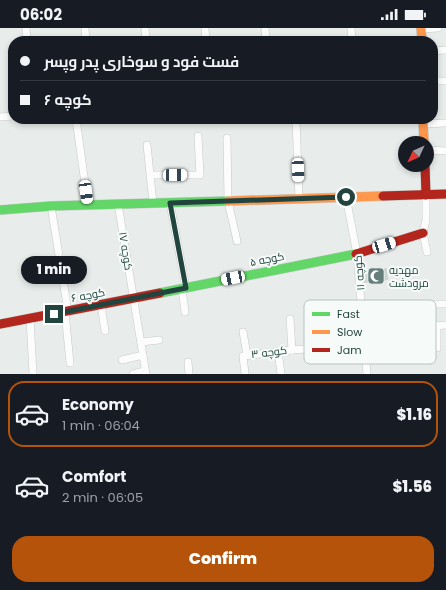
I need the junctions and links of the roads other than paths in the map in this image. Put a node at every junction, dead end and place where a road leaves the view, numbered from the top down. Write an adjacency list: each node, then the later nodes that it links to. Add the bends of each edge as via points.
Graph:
1 (421, 28): 2 (street)
2 (438, 28)
3 (438, 122): 4 (street)
4 (445, 123)
5 (77, 124): 24 (street)
6 (296, 124): 19 (street)
7 (423, 124): 9 (street)
8 (198, 136): 15 (street, via 200,175)
9 (424, 136)
10 (227, 138): 20 (street)
11 (147, 145): 15 (street)
12 (434, 150): 13 (street)
13 (446, 151)
14 (425, 172): 17 (street)
15 (151, 175): 21 (street)
16 (446, 194): 17 (street)
17 (426, 195): 18 (street); 27 (street)
18 (346, 197): 19 (street); 30 (street, کوچه ۱۱)
19 (299, 199): 20 (street)
20 (228, 201): 22 (street); 28 (street)
21 (154, 203): 22 (street); 23 (street)
22 (170, 203): 31 (street)
23 (118, 204): 24 (street); 32 (street, کوچه ۱۷)
24 (88, 205): 25 (street)
25 (51, 206): 26 (street); 35 (street)
26 (0, 210)
27 (423, 233): 29 (street); 30 (street, کوچه ۵)
28 (237, 241)
29 (427, 252)
30 (357, 254): 31 (street, کوچه ۵); 33 (street, کوچه ۱۱)
31 (184, 288): 32 (street, کوچه ۵); 36 (street)
32 (134, 298): 34 (street, کوچه ۶); 45 (street, کوچه ۱۷)
33 (361, 300)
34 (101, 305): 35 (street, کوچه ۶); 42 (street)
35 (66, 312): 37 (street, کوچه ۶); 54 (street)
36 (185, 312)
37 (30, 318): 39 (street, کوچه ۶); 57 (street)
38 (290, 320): 48 (street)
39 (0, 324)
40 (446, 325): 41 (street)
41 (437, 326): 46 (street)
42 (105, 331)
43 (243, 332): 51 (street)
44 (159, 340): 45 (street)
45 (140, 342): 50 (street, کوچه ۱۷)
46 (437, 348)
47 (304, 349): 48 (street, کوچه ۳)
48 (292, 350): 49 (street, کوچه ۳)
49 (278, 351): 51 (street, کوچه ۳); 61 (street)
50 (143, 355): 52 (street); 56 (street, کوچه ۱۷)
51 (245, 356): 60 (street)
52 (122, 360)
53 (188, 362): 59 (street)
54 (70, 363)
55 (367, 364): 62 (street, کوچه ۱۱)
56 (145, 372): 58 (street)
57 (34, 374)
58 (133, 374)
59 (189, 374)
60 (244, 374)
61 (280, 374)
62 (368, 374)

